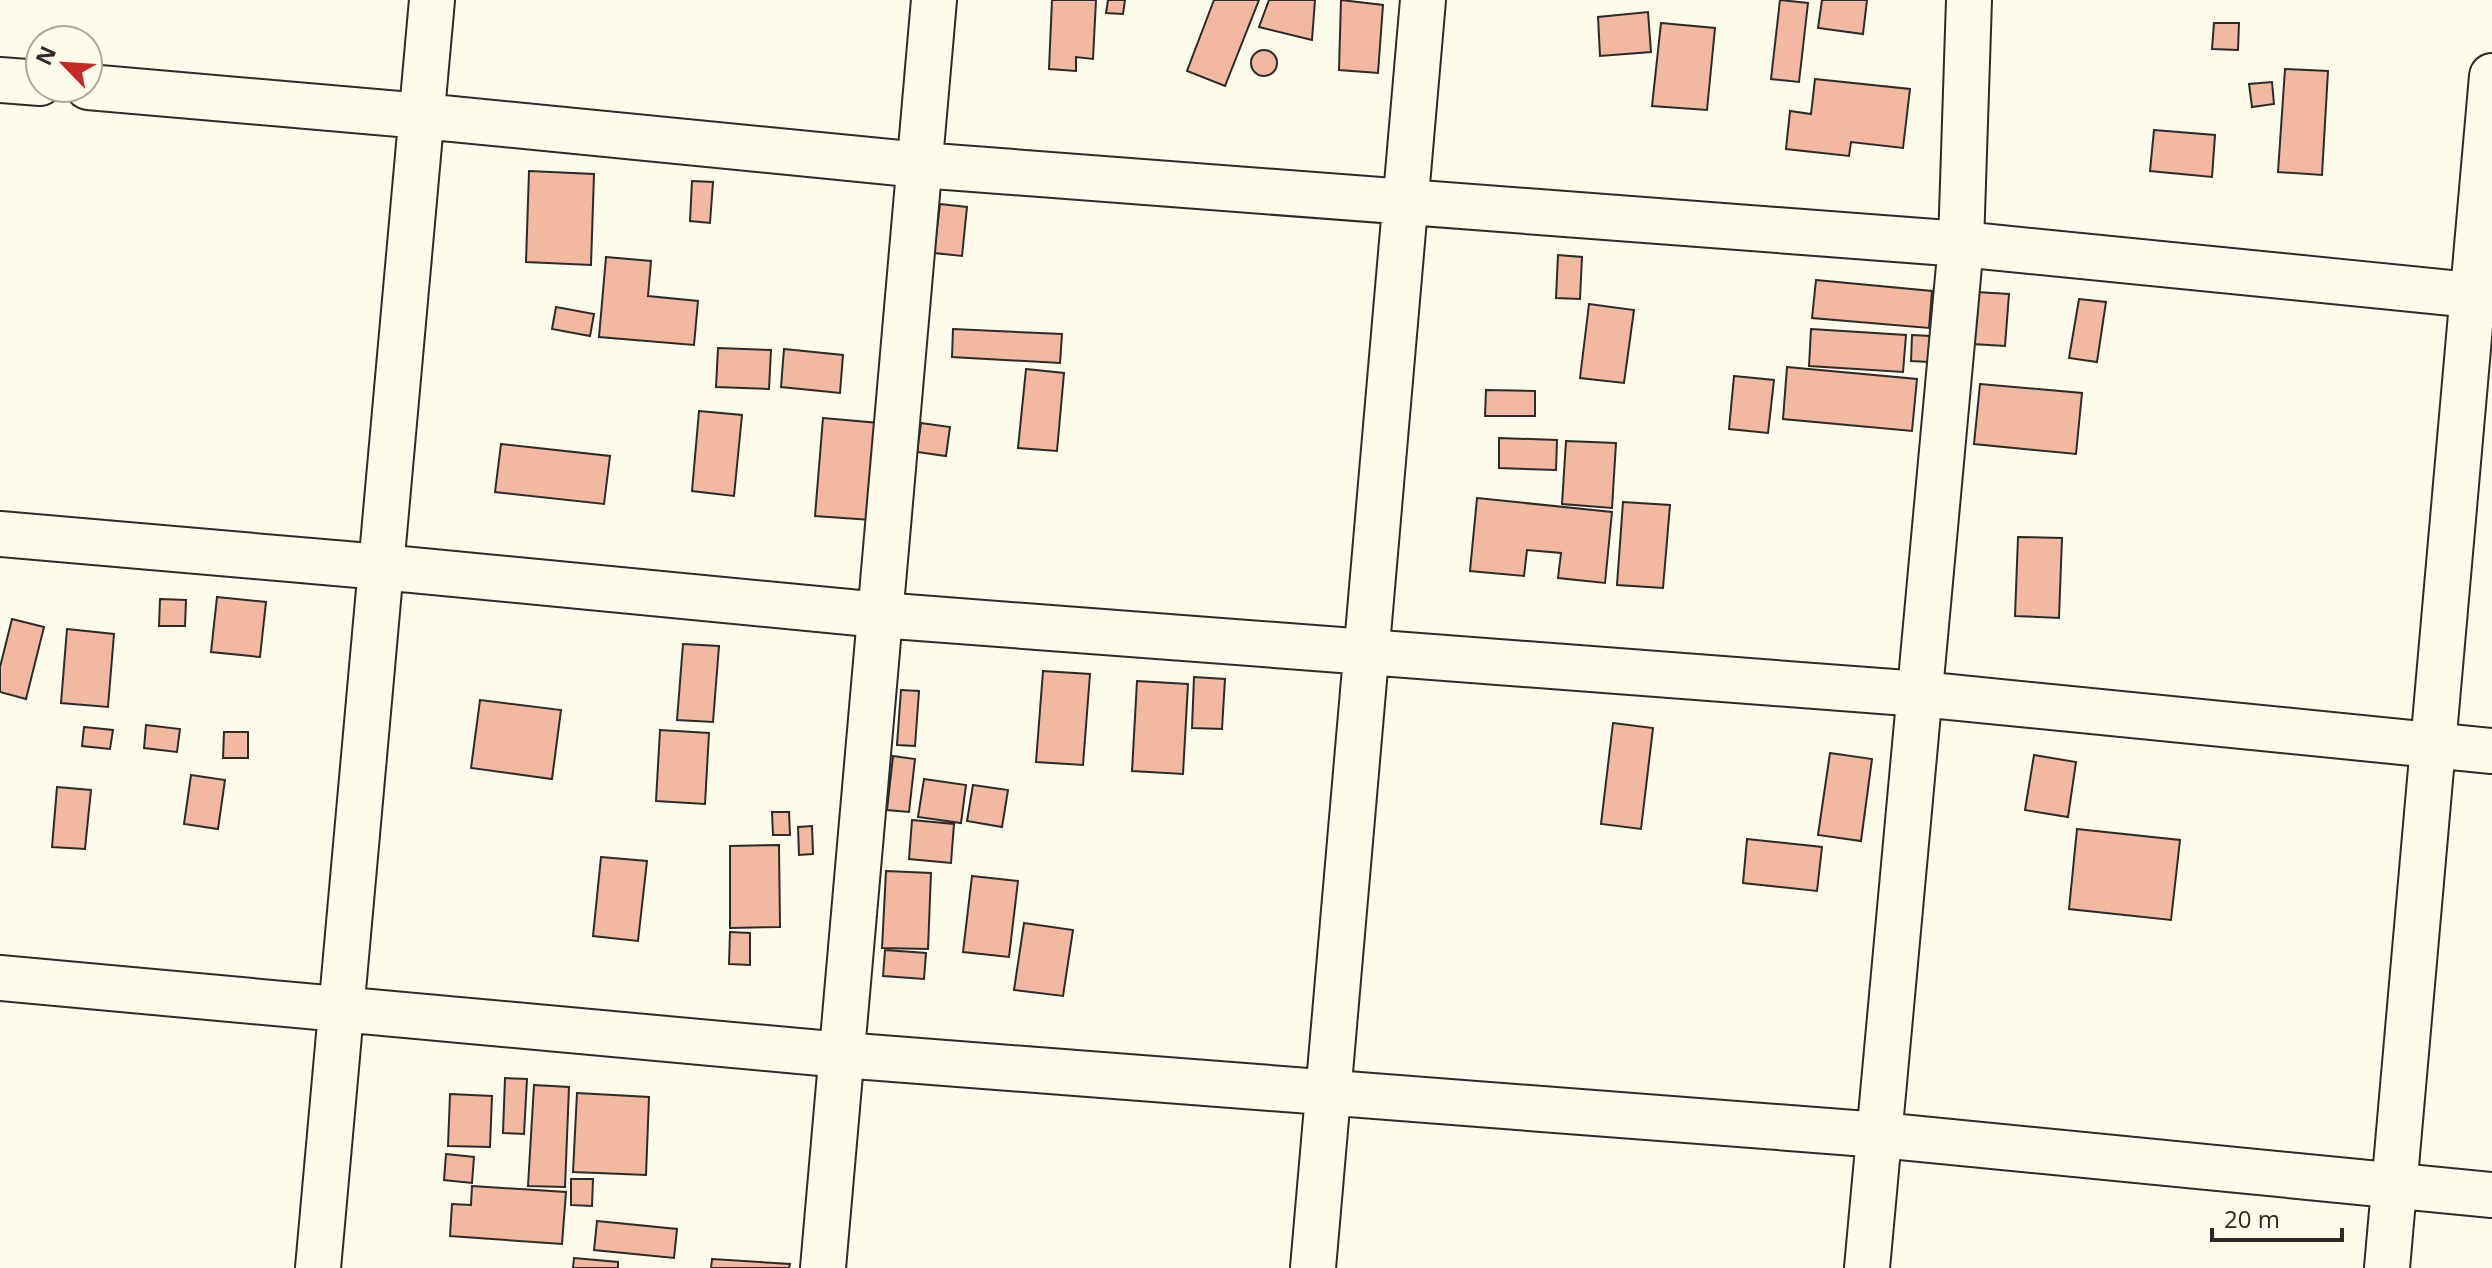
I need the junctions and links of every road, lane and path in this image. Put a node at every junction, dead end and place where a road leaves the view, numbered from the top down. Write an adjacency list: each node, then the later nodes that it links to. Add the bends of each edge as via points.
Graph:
1 (432, 0): 9 (street)
2 (934, 0): 10 (street)
3 (1423, 0): 11 (street)
4 (1969, 0): 12 (street)
5 (2492, 76): 13 (street)
6 (0, 80): 7 (street)
7 (24, 82)
8 (104, 88): 9 (street)
9 (422, 116): 10 (street); 15 (street)
10 (920, 165): 11 (street); 16 (street)
11 (1406, 202): 12 (street); 17 (street)
12 (1961, 244): 13 (street); 18 (street)
13 (2482, 296): 19 (street)
14 (0, 534): 15 (street)
15 (381, 567): 16 (street); 22 (street)
16 (880, 615): 17 (street); 23 (street)
17 (1366, 653): 18 (street); 24 (street)
18 (1920, 694): 19 (street); 25 (street)
19 (2433, 746): 20 (street); 26 (street)
20 (2492, 751)
21 (0, 978): 22 (street)
22 (341, 1007): 23 (street); 28 (street)
23 (842, 1055): 24 (street); 29 (street)
24 (1329, 1093): 25 (street); 30 (street)
25 (1880, 1135): 26 (street); 31 (street)
26 (2394, 1186): 27 (street); 32 (street)
27 (2492, 1195)
28 (318, 1268)
29 (823, 1268)
30 (1313, 1268)
31 (1867, 1268)
32 (2387, 1268)

